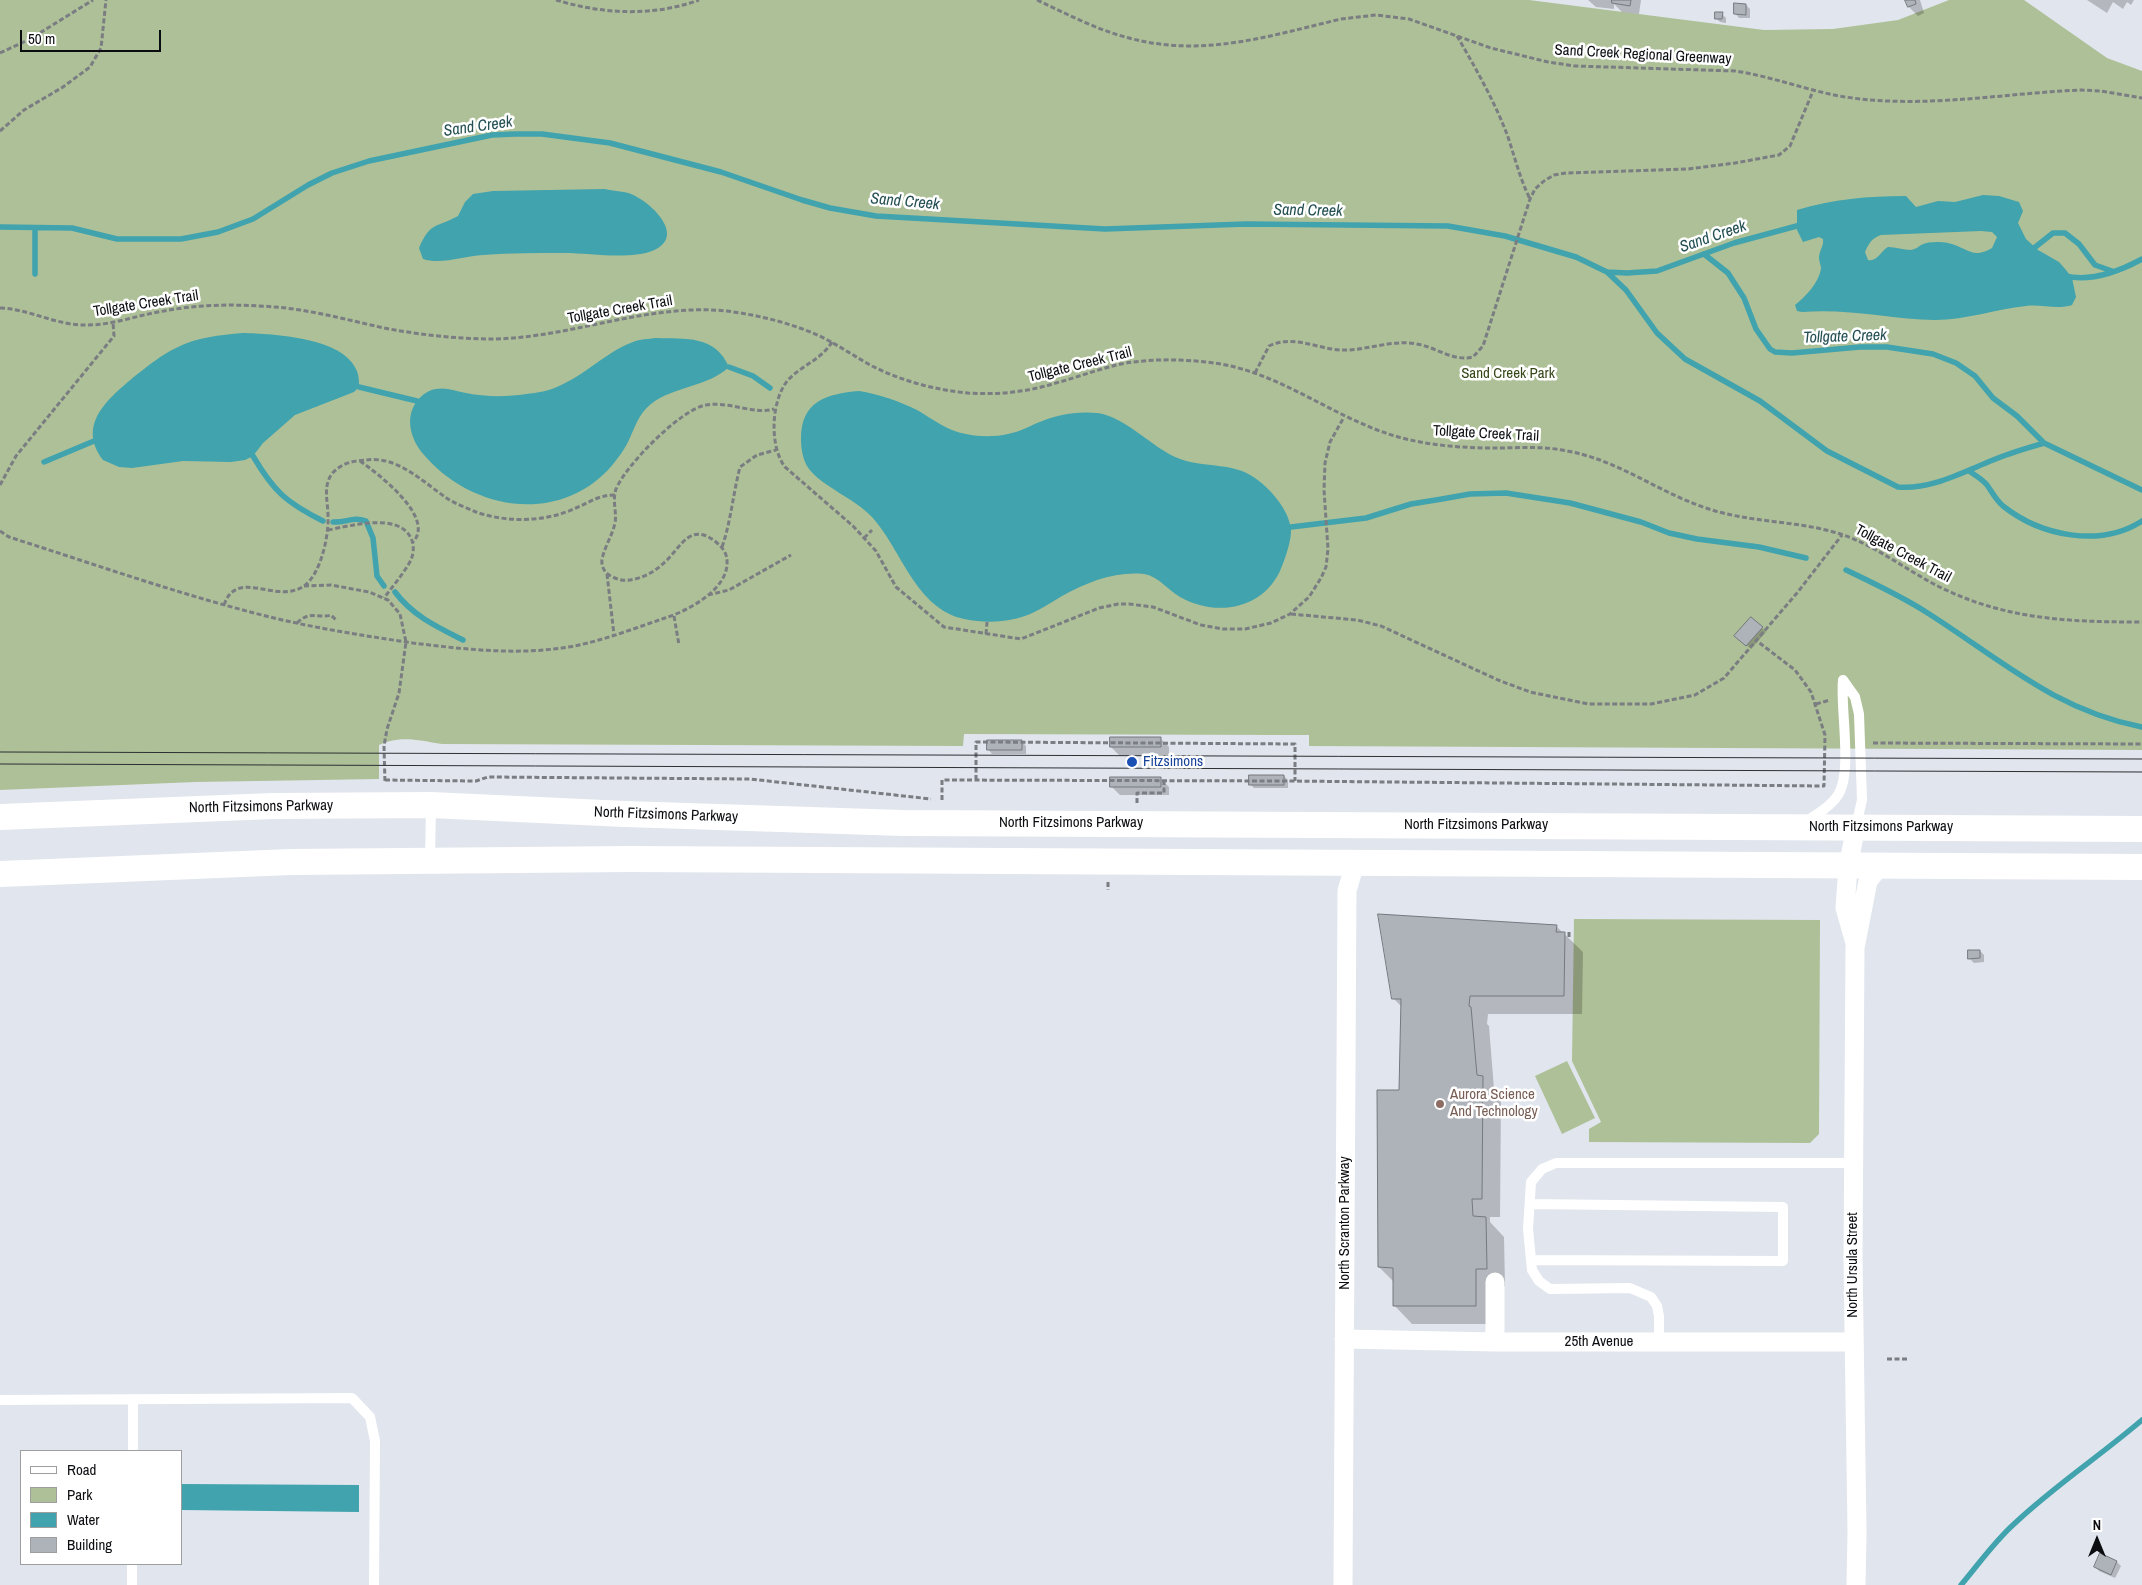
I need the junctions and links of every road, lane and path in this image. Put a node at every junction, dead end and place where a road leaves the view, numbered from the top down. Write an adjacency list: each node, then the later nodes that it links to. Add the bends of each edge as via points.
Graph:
1 (93, 0): 7 (path, via 30,39)
2 (106, 0): 10 (path, via 101,48 90,67 24,110)
3 (556, 0): 4 (path, via 586,8 634,13 658,11)
4 (698, 0)
5 (1037, 0): 6 (path, Sand Creek Regional Greenway, via 1109,32 1174,46 1233,44 1340,19 1376,16 1408,19)
6 (1456, 35): 8 (path, Sand Creek Regional Greenway, via 1491,48 1548,62 1604,68 1735,71); 11 (path, via 1500,117)
7 (0, 53)
8 (1813, 91): 9 (path, Sand Creek Regional Greenway, via 1883,101 1952,100 2081,90); 11 (path, via 1796,134 1785,152 1779,155 1688,169 1554,175 1535,189)
9 (2142, 98)
10 (0, 131)
11 (1530, 199): 15 (path, via 1483,346 1473,357 1460,358 1429,346 1410,343 1341,350 1283,341 1269,346)
12 (0, 308): 13 (path, Tollgate Creek Trail, via 69,324)
13 (112, 322): 14 (path, Tollgate Creek Trail, via 187,307 236,304 304,311 420,334 500,339 556,333 660,312 705,310 750,314); 20 (path, via 114,336 16,456)
14 (832, 342): 15 (path, Tollgate Creek Trail, via 870,365 904,379 939,390 960,392 1029,390 1100,369 1137,362 1196,362); 16 (path, via 822,355 787,380)
15 (1255, 373): 17 (path, Tollgate Creek Trail, via 1283,384)
16 (774, 409): 18 (path); 21 (path, via 752,410 717,404 694,410 674,423 632,464)
17 (1344, 417): 25 (path, Tollgate Creek Trail, via 1381,432 1422,442 1465,447 1541,448 1582,454 1627,470 1709,510); 35 (path, via 1330,442 1326,458 1326,567 1309,597)
18 (776, 450): 26 (path, via 786,467); 28 (path, via 757,455 740,467 729,528)
19 (359, 461): 21 (path, via 381,460 394,464 450,500 492,516 521,519 553,516 598,496); 22 (path, via 340,466 327,482); 27 (path, via 386,480 405,501 418,529 417,538)
20 (0, 485)
21 (615, 495): 30 (path, via 615,522 602,559)
22 (328, 530): 27 (path, via 380,522 401,527); 31 (path, via 320,561)
23 (872, 530): 26 (path)
24 (0, 531): 34 (path, via 9,538)
25 (1842, 535): 39 (path, Tollgate Creek Trail, via 1867,545 1942,588 1989,607 2041,619); 43 (path)
26 (864, 538): 41 (path, via 876,551 896,587 944,627)
27 (412, 542): 33 (path, via 411,560)
28 (722, 547): 30 (path, via 708,537 694,535 682,541 657,569 640,578 621,580); 32 (path, via 727,568)
29 (791, 555): 32 (path, via 729,590)
30 (607, 574): 42 (path)
31 (304, 586): 33 (path, via 345,586); 34 (path, via 283,592 236,588)
32 (708, 595): 36 (path)
33 (384, 598): 44 (path, via 400,614)
34 (224, 604): 40 (path)
35 (1290, 614): 41 (path, via 1256,627 1228,630 1201,625 1141,605 1118,604 1099,608 1021,639); 43 (path, via 1356,620 1382,626 1498,680 1530,692 1588,704 1651,704 1695,695 1724,678)
36 (674, 616): 42 (path); 45 (path)
37 (337, 620): 40 (path, via 331,615 321,614 304,616)
38 (987, 622): 41 (path)
39 (2142, 622)
40 (297, 623): 44 (path)
41 (986, 634)
42 (614, 635): 44 (path, via 587,644 527,651)
43 (1757, 641): 50 (path, via 1795,670 1811,692 1825,735 1824,786)
44 (406, 642): 51 (path, via 399,693 384,746 385,782 476,781 488,777 750,779)
45 (680, 645)
46 (1867, 742): 47 (path)
47 (2142, 744)
48 (976, 780): 49 (path); 50 (path, via 976,742 1009,742 1295,744); 51 (path, via 942,780)
49 (1164, 781): 50 (path); 54 (path, via 1164,793 1137,793)
50 (1295, 781)
51 (942, 800): 52 (path)
52 (950, 801)
53 (431, 804): 55 (main road, North Fitzsimons Parkway, via 273,806); 56 (main road, North Fitzsimons Parkway, via 903,823); 59 (lane)
54 (1137, 807)
55 (0, 817)
56 (1800, 826): 57 (main road, North Fitzsimons Parkway); 57 (lane, via 1832,802 1841,788 1845,742 1843,680 1853,693 1859,714 1862,800)
57 (1856, 826): 58 (main road, North Fitzsimons Parkway); 62 (street, North Ursula Street)
58 (2142, 829)
59 (430, 861): 60 (main road); 64 (main road, via 291,862)
60 (1355, 863): 62 (main road); 72 (street, North Scranton Parkway, via 1347,891)
61 (1880, 866): 62 (main road); 63 (main road); 67 (street, North Ursula Street, via 1868,881)
62 (1848, 867): 67 (street, North Ursula Street, via 1845,908)
63 (2142, 867)
64 (0, 874)
65 (1570, 932): 66 (path)
66 (1570, 939)
67 (1855, 945): 68 (street, North Ursula Street)
68 (1853, 1163): 69 (lane, via 1556,1163 1542,1168 1531,1182); 75 (street, North Ursula Street)
69 (1530, 1204): 70 (lane); 70 (lane, via 1783,1207 1783,1261)
70 (1531, 1260): 74 (lane, via 1532,1270 1539,1281 1550,1289 1630,1288 1651,1297 1657,1306)
71 (1495, 1282): 73 (street)
72 (1344, 1339): 73 (street, 25th Avenue); 84 (street, North Scranton Parkway)
73 (1495, 1342): 74 (street, 25th Avenue)
74 (1660, 1342): 75 (street, 25th Avenue)
75 (1854, 1342): 85 (street, North Ursula Street)
76 (1887, 1359): 77 (path)
77 (1908, 1359)
78 (0, 1400): 79 (lane)
79 (133, 1400): 80 (lane); 83 (lane, via 352,1398 370,1417 375,1441)
80 (133, 1450)
81 (132, 1565): 82 (lane)
82 (132, 1585)
83 (374, 1585)
84 (1343, 1585)
85 (1856, 1585)

